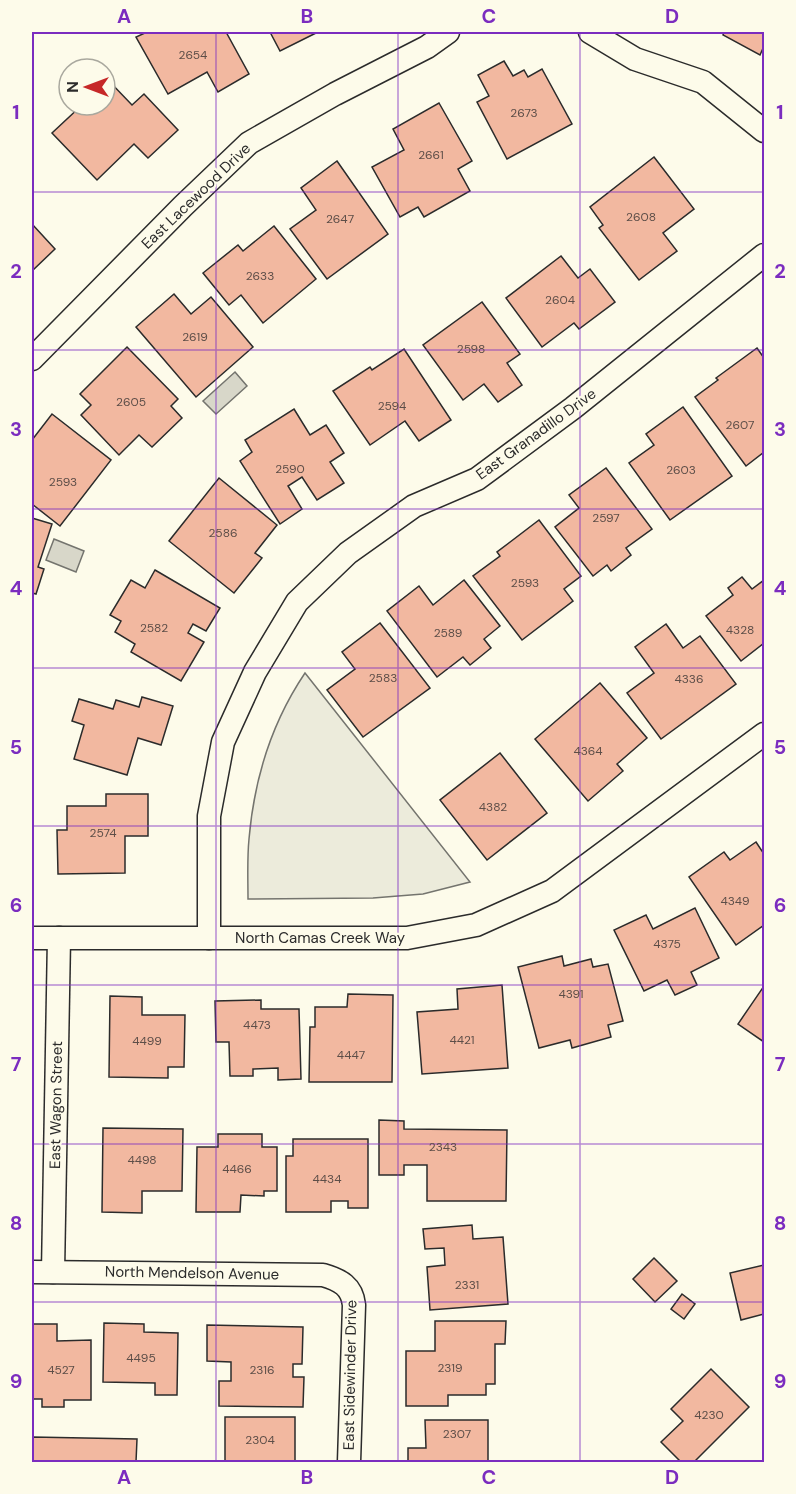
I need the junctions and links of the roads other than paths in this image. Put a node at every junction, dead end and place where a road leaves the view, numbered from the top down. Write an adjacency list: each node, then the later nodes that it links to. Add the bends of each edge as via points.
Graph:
1 (448, 32): 5 (street, East Lacewood Drive, via 249,143)
2 (590, 32): 3 (street, via 635,60 703,82)
3 (765, 131)
4 (765, 255): 9 (street, East Granadillo Drive, via 477,479 414,506 348,553 297,602 255,672 223,742 209,816)
5 (32, 359)
6 (762, 742): 9 (street, North Camas Creek Way, via 552,891 476,925 407,938)
7 (32, 938): 8 (street, North Camas Creek Way)
8 (59, 938): 9 (street, North Camas Creek Way); 10 (street, East Wagon Street)
9 (208, 938)
10 (42, 1272): 11 (street, North Mendelson Avenue, via 323,1275)
11 (349, 1288): 12 (street, East Sidewinder Drive, via 354,1305)
12 (349, 1462)

